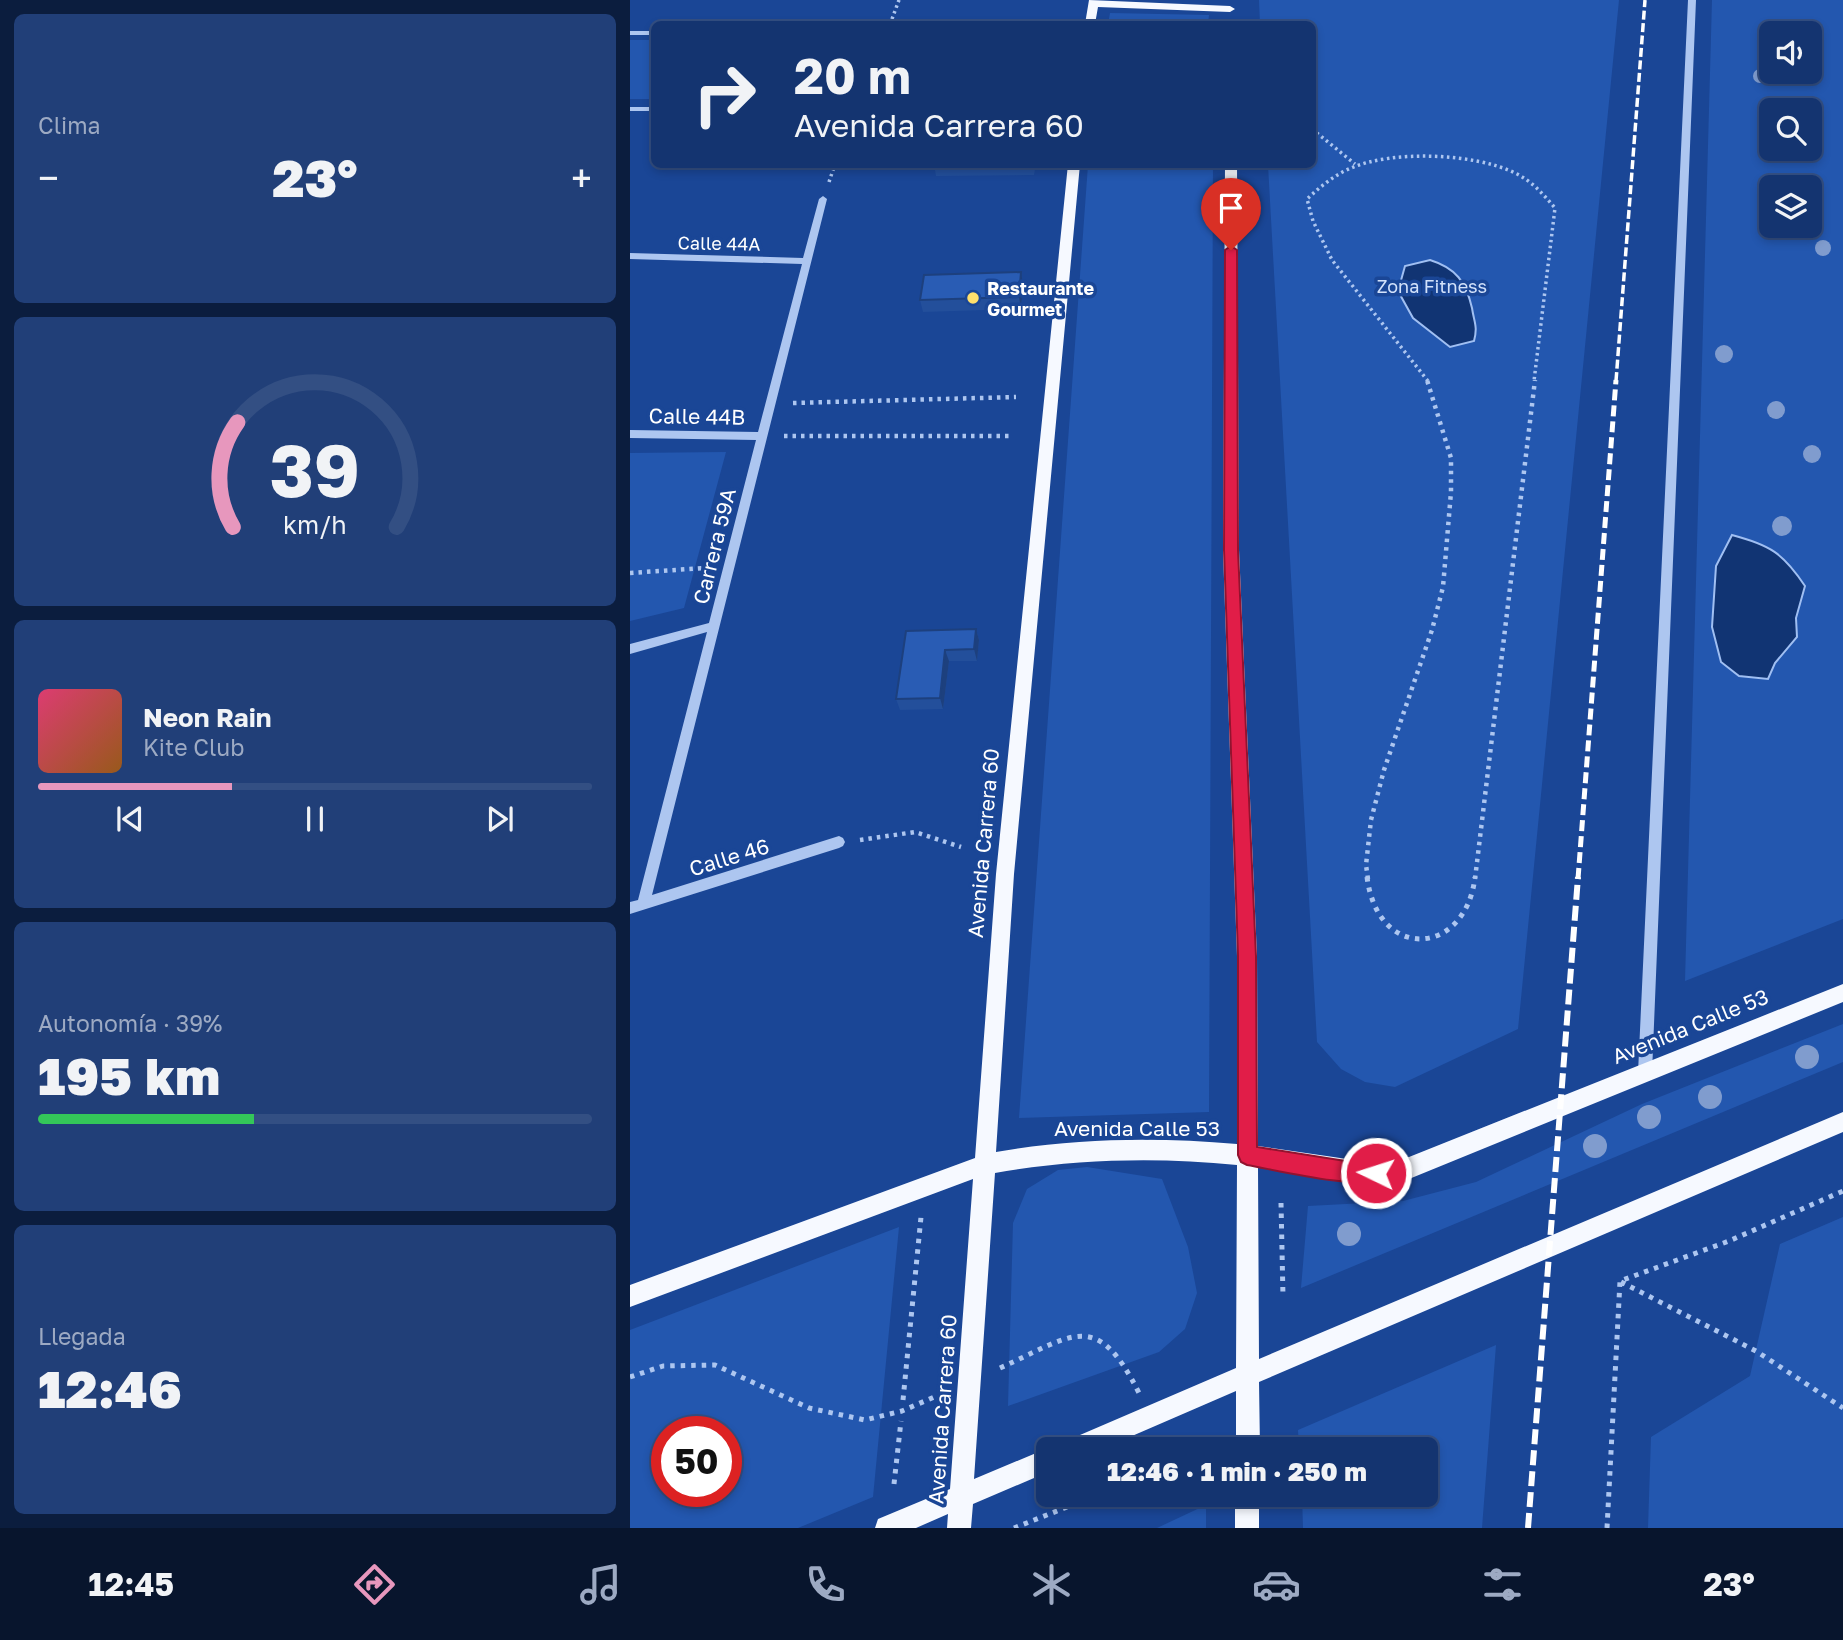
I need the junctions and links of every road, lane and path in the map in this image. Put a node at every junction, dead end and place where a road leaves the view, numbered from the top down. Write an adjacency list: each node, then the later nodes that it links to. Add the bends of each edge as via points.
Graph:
1 (899, 0): 5 (path)
2 (1692, 0): 31 (street)
3 (1093, 2): 4 (main road); 6 (main road)
4 (1229, 4)
5 (892, 19)
6 (1090, 21)
7 (630, 33): 8 (street)
8 (651, 33)
9 (630, 109): 10 (street)
10 (651, 109)
11 (1316, 132): 12 (path)
12 (1356, 164): 12 (path, via 1395,158 1476,160 1511,169 1539,186 1555,208 1474,887 1458,921 1442,934 1418,940 1398,935 1383,924 1373,906 1367,888 1370,820 1441,598 1452,501 1451,456 1428,382 1351,288 1312,228 1307,199 1326,179)
13 (1074, 168): 34 (main road, Avenida Carrera 60, via 1005,874)
14 (1231, 168): 33 (main road, via 1231,550 1247,956)
15 (823, 199): 17 (street, Carrera 59A)
16 (630, 256): 17 (street, Calle 44A)
17 (807, 261): 19 (street, Carrera 59A)
18 (1016, 397): 19 (path)
19 (771, 403): 21 (street, Carrera 59A)
20 (630, 434): 21 (street, Calle 44B)
21 (762, 436): 22 (path); 23 (street, Carrera 59A)
22 (1011, 436)
23 (729, 566): 24 (path); 25 (street, Carrera 59A)
24 (630, 573)
25 (714, 626): 26 (street); 29 (street, Carrera 59A)
26 (630, 649)
27 (839, 842): 28 (path, via 915,832); 29 (street, Calle 46)
28 (961, 847)
29 (637, 906)
30 (1843, 993): 31 (main road, Avenida Calle 53)
31 (1644, 1073): 33 (main road, Avenida Calle 53, via 1409,1168 1376,1173 1337,1171)
32 (1843, 1122): 41 (main road)
33 (1247, 1155): 34 (main road, Avenida Calle 53, via 1091,1150); 41 (main road)
34 (986, 1164): 39 (main road, Avenida Calle 53); 43 (main road, Avenida Carrera 60)
35 (1843, 1191): 38 (path, via 1729,1241)
36 (1281, 1203): 40 (path)
37 (922, 1205): 44 (path)
38 (1620, 1281): 45 (path, via 1756,1351); 59 (path)
39 (630, 1296)
40 (1283, 1297)
41 (1249, 1375): 46 (main road); 49 (main road)
42 (630, 1377): 43 (path, via 663,1366 715,1365 809,1408 865,1420 902,1411)
43 (970, 1381): 46 (path, via 1081,1334 1104,1339 1119,1352); 52 (main road, Avenida Carrera 60)
44 (903, 1400)
45 (1843, 1408)
46 (1149, 1417): 48 (main road)
47 (901, 1421): 51 (path)
48 (1102, 1437)
49 (1248, 1437)
50 (1036, 1465): 52 (main road)
51 (894, 1484)
52 (961, 1496): 55 (main road); 56 (main road, Avenida Carrera 60)
53 (1067, 1507): 57 (path)
54 (1247, 1507): 58 (main road)
55 (887, 1528)
56 (959, 1528)
57 (1013, 1528)
58 (1247, 1528)
59 (1607, 1528)

